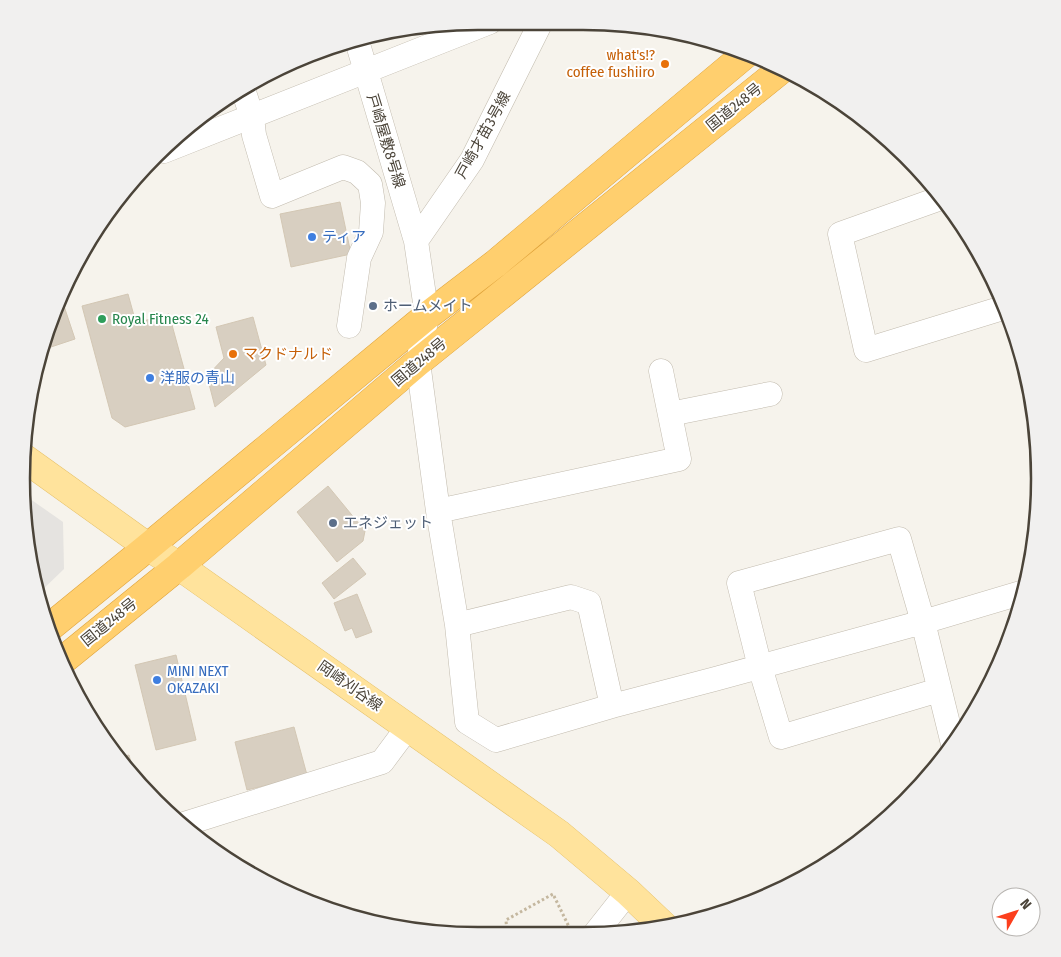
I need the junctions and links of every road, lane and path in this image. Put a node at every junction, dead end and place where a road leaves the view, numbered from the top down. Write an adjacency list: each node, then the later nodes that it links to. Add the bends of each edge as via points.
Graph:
1 (469, 30): 5 (street)
2 (537, 30): 11 (street, 戸崎才苗3号線, via 472,160)
3 (358, 46): 5 (street, 戸崎屋敷8号線)
4 (740, 59): 13 (highway, 国道248号, via 494,264)
5 (365, 71): 8 (street); 11 (street, 戸崎屋敷8号線)
6 (776, 74): 15 (highway, 国道248号)
7 (245, 96): 8 (street)
8 (252, 116): 9 (street); 14 (street, via 254,135 272,196 343,167 358,172 370,184 373,203 371,232 359,258)
9 (177, 147)
10 (934, 200): 12 (street, via 840,234 866,350)
11 (416, 241): 13 (street, 戸崎屋敷8号線)
12 (998, 309)
13 (426, 316): 15 (street, 戸崎屋敷8号線); 21 (highway, 国道248号)
14 (349, 326)
15 (418, 362): 20 (street, 戸崎屋敷8号線); 22 (highway, 国道248号)
16 (661, 371): 18 (street)
17 (770, 394): 18 (street)
18 (670, 414): 20 (street, via 679,459)
19 (31, 463): 21 (main road, 岡崎刈谷線)
20 (438, 511): 26 (street, 戸崎屋敷8号線)
21 (148, 548): 22 (main road, 岡崎刈谷線); 25 (highway, 国道248号)
22 (179, 566): 27 (highway, 国道248号); 31 (main road, 岡崎刈谷線)
23 (1016, 594): 24 (street)
24 (923, 622): 28 (street); 28 (street, via 899,539 739,583); 29 (street)
25 (54, 624)
26 (457, 625): 30 (street, via 571,597 589,603); 30 (street, 戸崎屋敷8号線, via 467,722 496,740)
27 (67, 657)
28 (760, 667): 29 (street, via 781,737); 30 (street)
29 (939, 690): 32 (street)
30 (612, 706)
31 (408, 727): 33 (street, via 382,762); 34 (main road, 岡崎刈谷線, via 559,834)
32 (950, 734)
33 (190, 822)
34 (628, 892): 35 (main road, 岡崎刈谷線); 36 (street)
35 (658, 920)
36 (601, 926)
37 (506, 927): 38 (path, via 506,920 553,894)
38 (569, 927)

